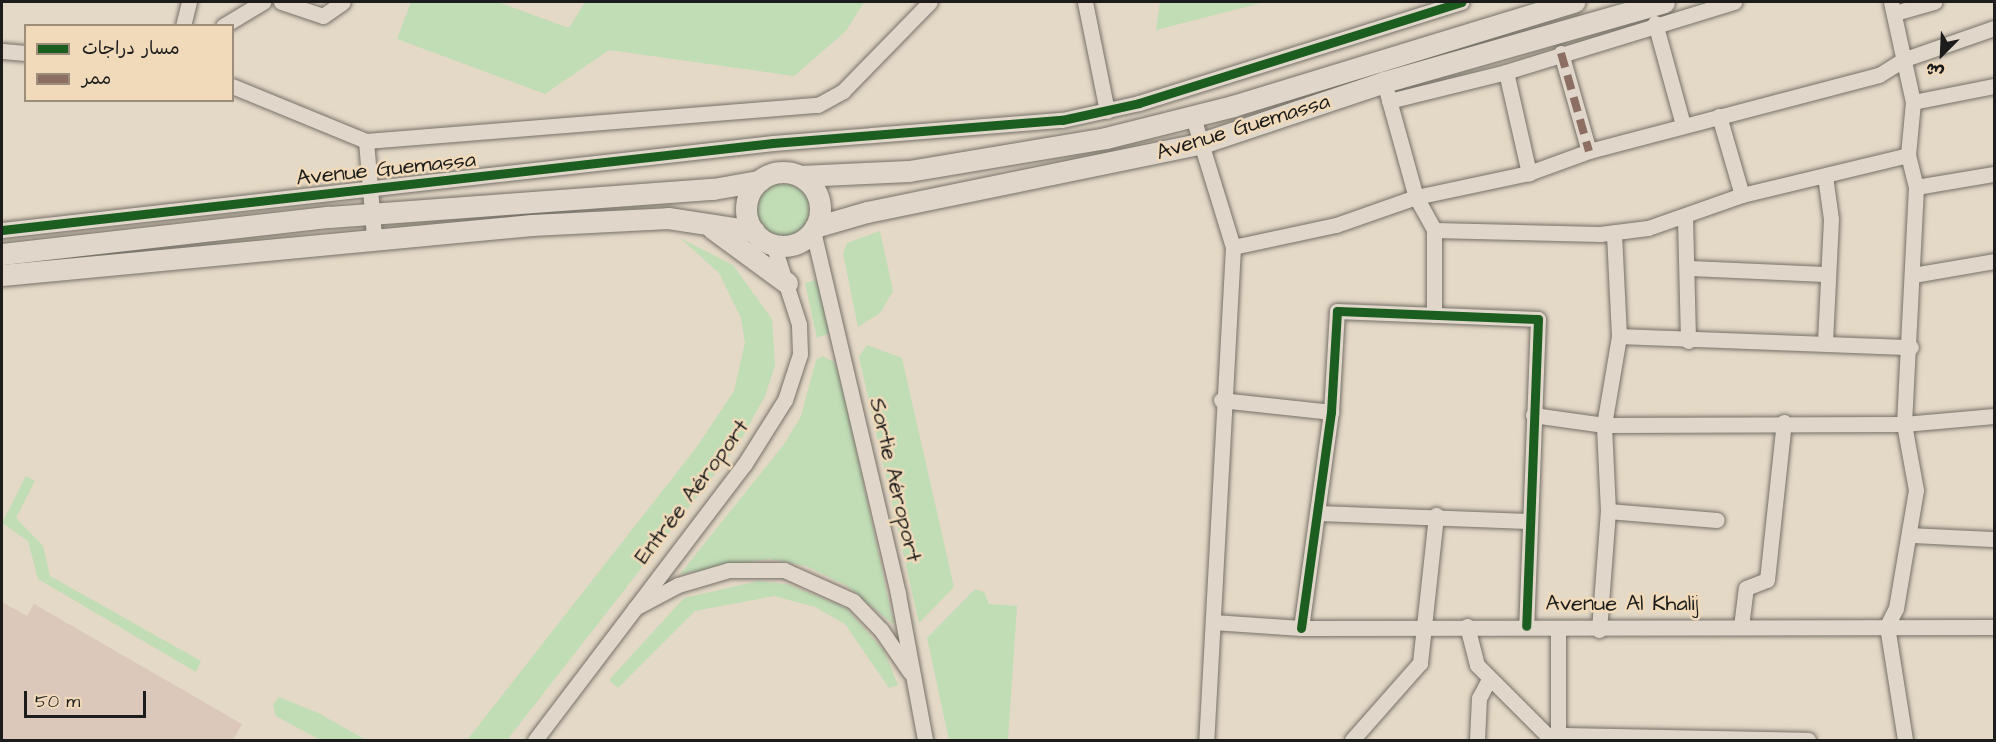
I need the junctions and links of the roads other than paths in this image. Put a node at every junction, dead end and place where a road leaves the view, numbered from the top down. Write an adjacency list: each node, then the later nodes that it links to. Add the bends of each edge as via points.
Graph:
1 (189, 2): 14 (street)
2 (263, 2): 15 (street)
3 (281, 2): 4 (street, via 323,16)
4 (343, 2)
5 (930, 2): 30 (street, via 843,92 818,105)
6 (1085, 2): 26 (street)
7 (1462, 2): 26 (street, Avenue Guemassa)
8 (1574, 2): 27 (main road, Avenue Guemassa)
9 (1664, 2): 24 (main road, Avenue Guemassa)
10 (1734, 2): 13 (street)
11 (1934, 2): 12 (street)
12 (1893, 7): 20 (street)
13 (1655, 23): 18 (street); 29 (street)
14 (184, 24)
15 (226, 24)
16 (1995, 28): 20 (street)
17 (2, 51): 19 (street)
18 (1561, 52): 21 (street); 32 (street)
19 (24, 53)
20 (1905, 59): 25 (street); 28 (street, via 1879,75)
21 (1506, 72): 24 (street); 34 (street)
22 (234, 87): 30 (street)
23 (1995, 87): 25 (street)
24 (1386, 92): 31 (main road, Avenue Guemassa); 42 (street)
25 (1913, 102): 33 (street)
26 (1107, 111): 40 (street, Avenue Guemassa, via 1003,128 773,143)
27 (1193, 117): 31 (street); 36 (main road, Avenue Guemassa, via 975,161 867,175)
28 (1719, 117): 29 (street); 41 (street)
29 (1683, 125): 32 (street)
30 (366, 141): 40 (street)
31 (1202, 143): 47 (main road, Avenue Guemassa, via 867,212); 53 (street)
32 (1589, 151): 34 (street)
33 (1908, 155): 37 (street); 39 (street)
34 (1529, 172): 42 (street)
35 (1995, 174): 39 (street)
36 (800, 176): 38 (main road, via 779,172); 47 (main road, via 819,198)
37 (1825, 176): 41 (street); 57 (street, via 1831,219)
38 (759, 181): 43 (main road, Avenue Guemassa); 49 (main road, via 747,202)
39 (1916, 187): 59 (street)
40 (369, 191): 43 (street); 46 (street, Avenue Guemassa)
41 (1742, 195): 44 (street)
42 (1416, 197): 48 (street); 53 (street, via 1336,225)
43 (372, 214): 51 (street); 54 (main road, Avenue Guemassa)
44 (1685, 217): 50 (street); 56 (street)
45 (698, 220): 49 (main road); 51 (main road); 60 (main road, via 743,246)
46 (2, 230)
47 (814, 230): 52 (main road, via 797,243); 91 (street, Sortie Aéroport)
48 (1434, 230): 50 (street); 61 (street)
49 (754, 231): 52 (main road)
50 (1614, 232): 62 (street)
51 (374, 236): 58 (main road)
52 (773, 244): 60 (street, Entrée Aéroport)
53 (1233, 247): 66 (street)
54 (2, 254)
55 (1995, 261): 59 (street)
56 (1690, 268): 57 (street); 63 (street)
57 (1825, 274): 64 (street)
58 (2, 275)
59 (1913, 275): 65 (street)
60 (787, 283): 80 (street, Entrée Aéroport, via 799,324 800,354 785,400 744,465)
61 (1434, 315): 67 (street, via 1338,311); 68 (street, via 1538,319)
62 (1619, 336): 63 (street); 72 (street)
63 (1688, 341): 64 (street)
64 (1825, 342): 65 (street)
65 (1911, 347): 71 (street)
66 (1221, 400): 67 (street); 81 (street)
67 (1331, 412): 74 (street)
68 (1533, 415): 72 (street); 77 (street)
69 (1995, 416): 71 (street)
70 (1784, 422): 71 (street); 72 (street); 86 (street, via 1767,580 1746,588)
71 (1904, 424): 78 (street, via 1916,490)
72 (1604, 425): 73 (street)
73 (1608, 511): 76 (street); 90 (street)
74 (1318, 513): 75 (street); 88 (street)
75 (1436, 515): 77 (street); 82 (street)
76 (1718, 520)
77 (1528, 521): 84 (street)
78 (1911, 535): 79 (street); 85 (street)
79 (1995, 539)
80 (628, 612): 91 (street, via 706,576 784,570 853,602 881,630); 96 (street, Entrée Aéroport)
81 (1213, 622): 88 (street, Avenue Al Khalij); 98 (street)
82 (1426, 626): 83 (street, Avenue Al Khalij); 88 (street, Avenue Al Khalij); 99 (street, via 1417,669)
83 (1467, 626): 84 (street, Avenue Al Khalij); 92 (street, via 1473,656)
84 (1526, 626): 89 (street, Avenue Al Khalij)
85 (1887, 626): 86 (street, Avenue Al Khalij); 87 (street, Avenue Al Khalij); 102 (street)
86 (1741, 627): 90 (street, Avenue Al Khalij)
87 (1995, 627)
88 (1301, 628)
89 (1558, 628): 90 (street, Avenue Al Khalij); 93 (street)
90 (1599, 630)
91 (913, 676): 97 (street, Sortie Aéroport)
92 (1489, 679): 93 (street); 100 (street, via 1479,698)
93 (1553, 739): 94 (street)
94 (1640, 739): 95 (street)
95 (1717, 739): 101 (street)
96 (535, 741)
97 (925, 741)
98 (1206, 741)
99 (1352, 741)
100 (1477, 741)
101 (1808, 741)
102 (1905, 741)

